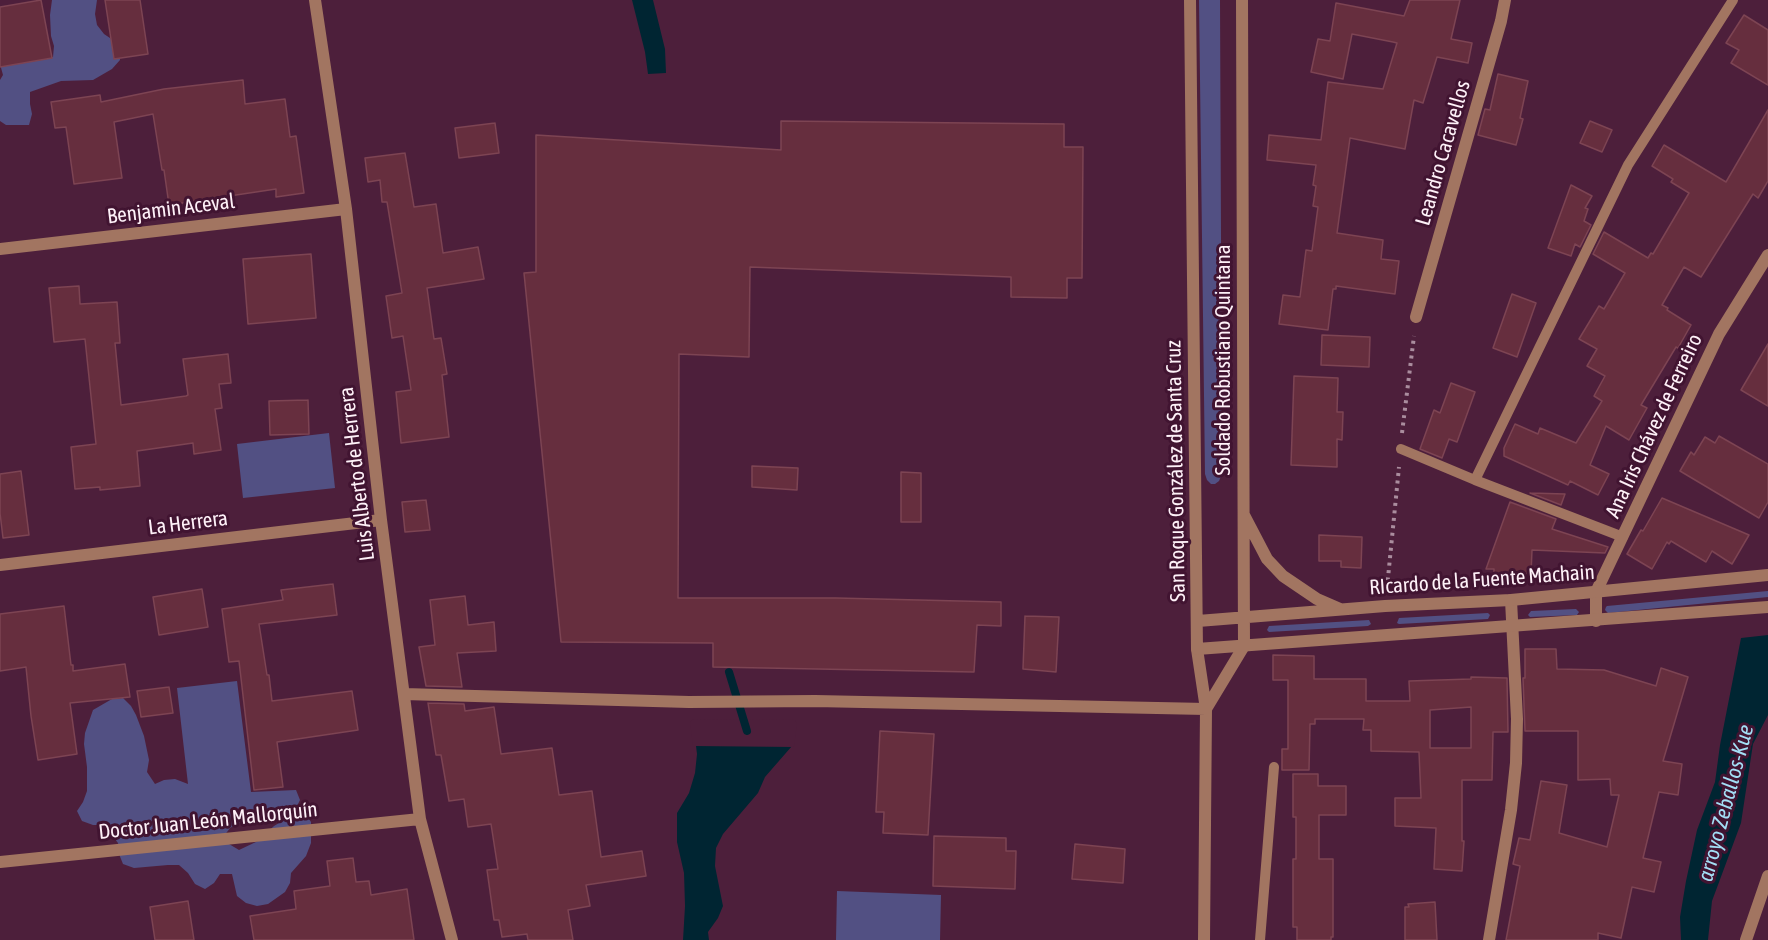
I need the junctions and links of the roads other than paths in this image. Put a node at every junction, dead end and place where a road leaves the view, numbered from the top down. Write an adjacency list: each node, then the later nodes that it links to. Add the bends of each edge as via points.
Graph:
1 (315, 0): 6 (street, Luis Alberto de Herrera)
2 (1190, 0): 22 (street, San Roque González de Santa Cruz)
3 (1242, 0): 12 (street, Soldado Robustiano Quintana)
4 (1505, 0): 9 (street, Leandro Cacavellos)
5 (1733, 0): 11 (lane, via 1628,165)
6 (346, 209): 7 (street, Benjamin Aceval); 13 (street, Luis Alberto de Herrera)
7 (0, 249)
8 (1768, 255): 14 (street, Ana Iris Chávez de Ferreiro, via 1719,334)
9 (1416, 317)
10 (1401, 449): 11 (lane)
11 (1475, 480): 14 (lane)
12 (1243, 513): 20 (street, via 1267,559 1283,576); 21 (street, Soldado Robustiano Quintana)
13 (381, 520): 15 (street, La Herrera); 27 (street, Luis Alberto de Herrera)
14 (1623, 537): 17 (street, Ana Iris Chávez de Ferreiro)
15 (0, 565)
16 (1768, 575): 17 (street, RIcardo de la Fuente Machain)
17 (1596, 592): 18 (street, RIcardo de la Fuente Machain); 23 (street, Ana Iris Chávez de Ferreiro)
18 (1511, 600): 20 (street, RIcardo de la Fuente Machain); 24 (street)
19 (1768, 608): 23 (street)
20 (1341, 610): 21 (street, RIcardo de la Fuente Machain)
21 (1244, 617): 22 (street, RIcardo de la Fuente Machain); 25 (street, Soldado Robustiano Quintana)
22 (1198, 621): 26 (street, San Roque González de Santa Cruz)
23 (1596, 621): 24 (street)
24 (1512, 627): 25 (street); 36 (street, via 1516,763)
25 (1244, 646): 26 (street); 28 (street)
26 (1197, 649): 28 (street, San Roque González de Santa Cruz)
27 (404, 694): 28 (street); 30 (street, Luis Alberto de Herrera)
28 (1206, 709): 34 (street, San Roque González de Santa Cruz)
29 (1274, 767): 35 (lane)
30 (420, 819): 31 (street, Doctor Juan León Mallorquín); 33 (street, Luis Alberto de Herrera)
31 (0, 862)
32 (1768, 876): 37 (street)
33 (452, 940)
34 (1204, 940)
35 (1260, 940)
36 (1489, 940)
37 (1746, 940)

